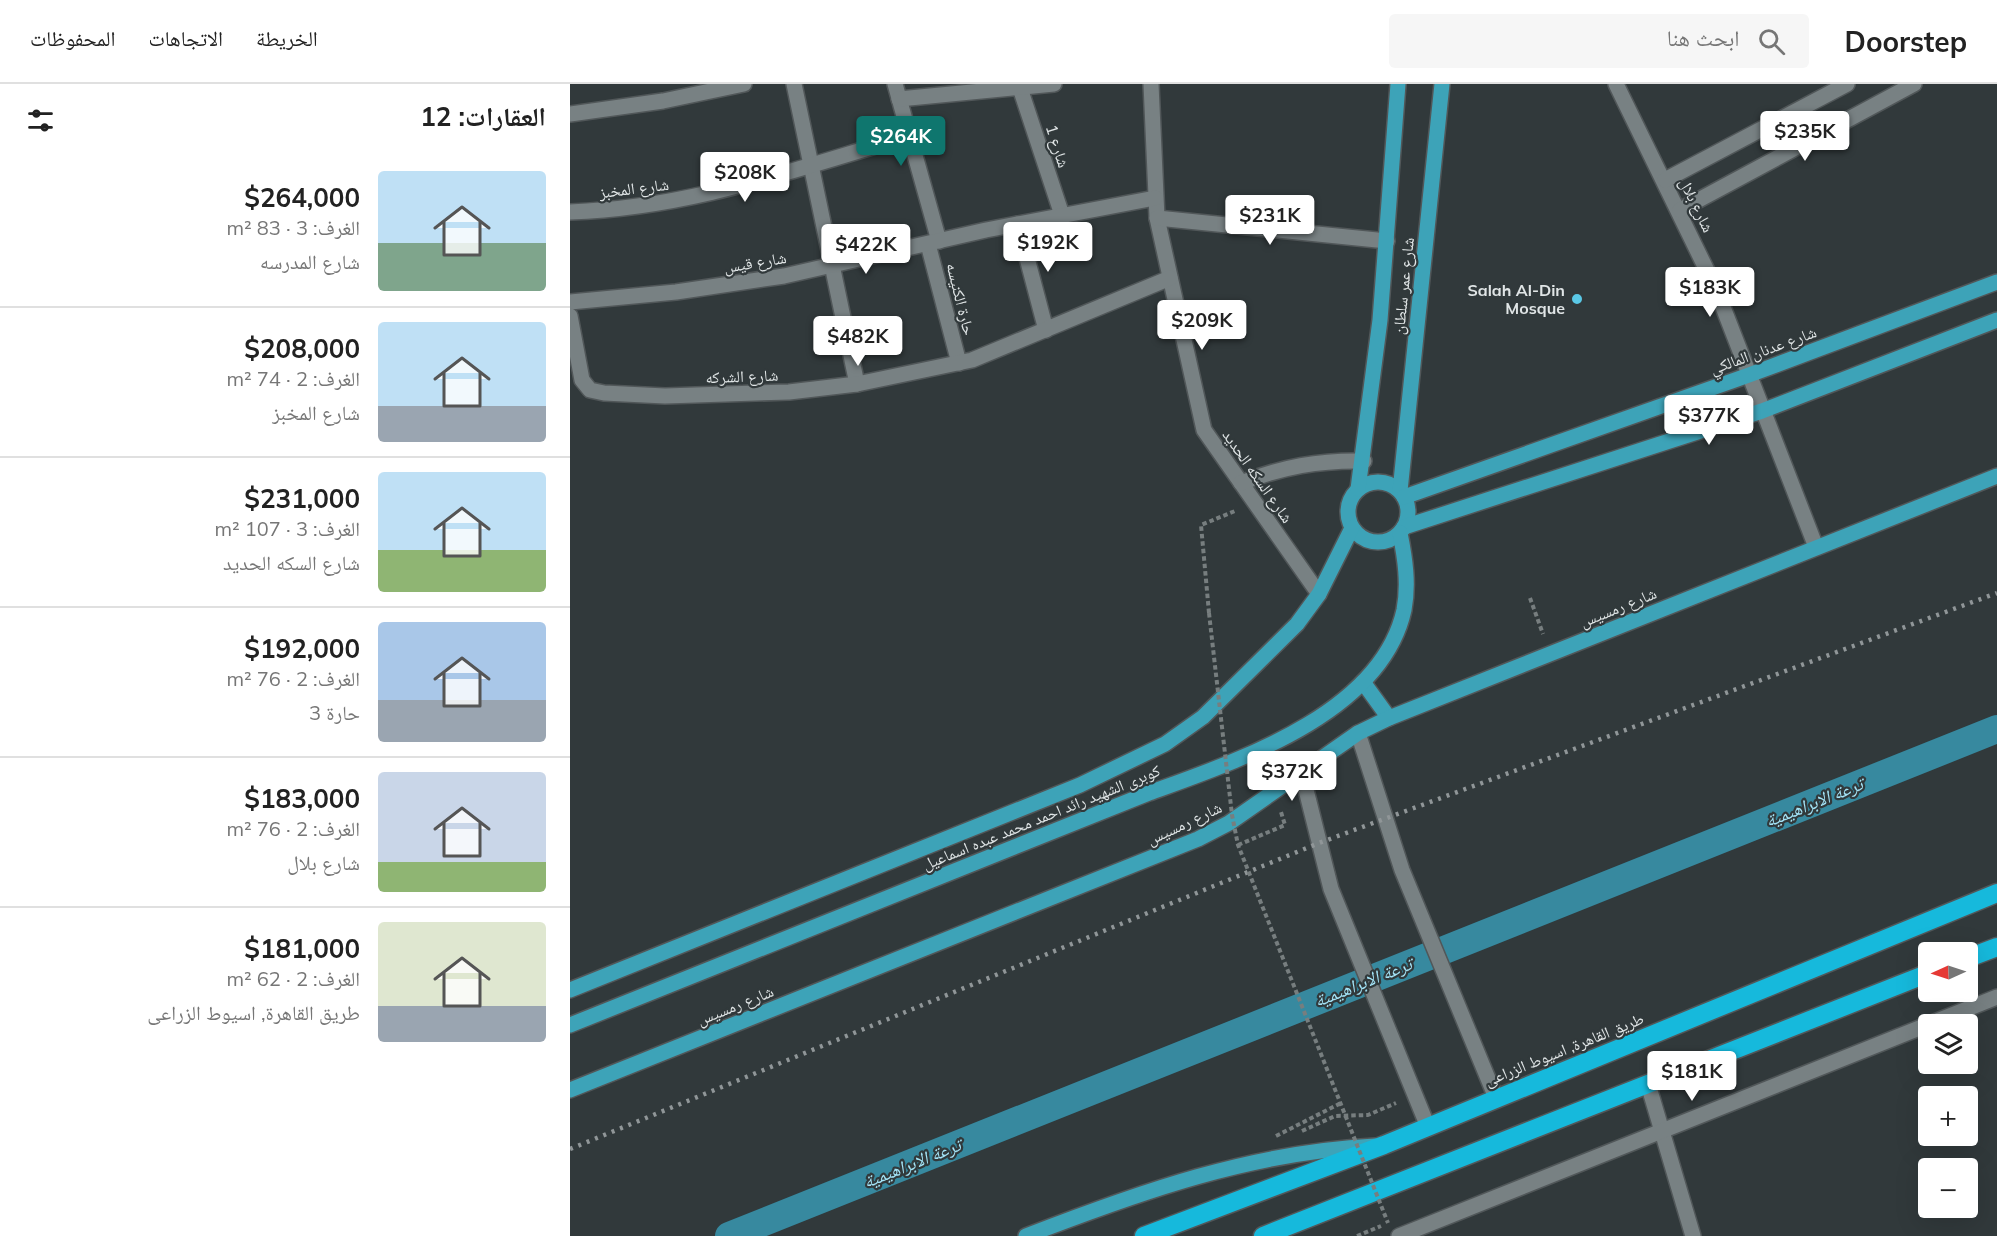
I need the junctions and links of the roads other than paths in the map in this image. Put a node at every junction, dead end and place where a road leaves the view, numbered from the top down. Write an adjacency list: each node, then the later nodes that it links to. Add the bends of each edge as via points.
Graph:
1 (744, 84): 12 (street)
2 (794, 84): 14 (street)
3 (1054, 84): 10 (street)
4 (1151, 84): 16 (street, شارع السكه الحديد)
5 (1398, 84): 22 (main road, شارع عمر سلطان)
6 (1442, 84): 39 (main road, شارع عمر سلطان)
7 (1616, 84): 15 (street, شارع بلال)
8 (1847, 84): 15 (street)
9 (1914, 84): 17 (street)
10 (1020, 88): 11 (street); 19 (street, شارع 1)
11 (897, 92): 13 (street, حارة الكنيسه)
12 (570, 114)
13 (909, 136): 14 (street, شارع المخبز); 23 (street, حارة الكنيسه)
14 (811, 165): 18 (street, شارع المخبز, via 709,195 657,205); 24 (street)
15 (1665, 180): 17 (street, شارع بلال)
16 (1155, 198): 19 (street, شارع قيس); 20 (street, شارع السكه الحديد)
17 (1680, 210): 32 (street, شارع بلال)
18 (570, 212)
19 (1062, 215): 21 (street, شارع قيس)
20 (1157, 218): 22 (street); 25 (street, شارع السكه الحديد)
21 (1018, 224): 23 (street, شارع قيس); 30 (street)
22 (1387, 241): 35 (main road, شارع عمر سلطان)
23 (934, 242): 24 (street, شارع قيس); 31 (street, حارة الكنيسه)
24 (832, 266): 27 (street, شارع قيس, via 687,290); 33 (street)
25 (1170, 278): 30 (street, شارع الشركه); 37 (street, شارع السكه الحديد, via 1204,430)
26 (1997, 282): 32 (main road, شارع عدنان المالكي)
27 (570, 302)
28 (570, 316): 33 (street, شارع الشركه, via 582,380 597,392 727,396)
29 (1997, 320): 34 (main road)
30 (1046, 330): 31 (street, شارع الشركه)
31 (959, 363): 33 (street, شارع الشركه)
32 (1749, 375): 34 (street, شارع بلال); 39 (main road, شارع عدنان المالكي)
33 (857, 384)
34 (1762, 411): 41 (main road); 42 (street, شارع بلال)
35 (1364, 461): 37 (street, via 1301,464); 38 (main road, شارع عمر سلطان)
36 (1997, 476): 42 (main road, شارع رمسيس)
37 (1241, 483): 43 (street, شارع السكه الحديد)
38 (1358, 489): 39 (main road, via 1379,482); 40 (main road, via 1348,507)
39 (1402, 494): 41 (main road, via 1408,518)
40 (1352, 528): 41 (main road, via 1369,542 1391,540); 43 (main road, كوبرى الشهيد رائد احمد محمد عبده اسماعيل)
41 (1402, 530): 44 (main road, كوبرى الشهيد رائد احمد محمد عبده اسماعيل, via 1406,563 1404,611 1382,661)
42 (1816, 547): 45 (main road, شارع رمسيس)
43 (1319, 594): 52 (main road, كوبرى الشهيد رائد احمد محمد عبده اسماعيل, via 1267,656 1203,717 1142,757)
44 (1363, 682): 45 (main road); 54 (main road, كوبرى الشهيد رائد احمد محمد عبده اسماعيل, via 1328,710 1234,762)
45 (1389, 717): 46 (main road, شارع رمسيس)
46 (1358, 733): 47 (main road, شارع رمسيس); 57 (street, via 1402,870)
47 (1302, 774): 56 (main road, شارع رمسيس, via 1198,839); 58 (street, via 1331,889)
48 (1997, 893): 57 (highway, طريق القاهرة, اسيوط الزراعى)
49 (1997, 946): 50 (highway)
50 (1978, 954)
51 (1918, 977): 55 (highway)
52 (570, 990)
53 (1997, 997): 59 (street)
54 (570, 1025)
55 (1648, 1084): 59 (street); 63 (highway)
56 (570, 1090)
57 (1496, 1098): 58 (highway, طريق القاهرة, اسيوط الزراعى)
58 (1428, 1127): 60 (highway, طريق القاهرة, اسيوط الزراعى)
59 (1662, 1132): 64 (street); 65 (street)
60 (1384, 1145): 61 (main road, via 1324,1149 1192,1177); 62 (highway, طريق القاهرة, اسيوط الزراعى)
61 (1026, 1236)
62 (1144, 1236)
63 (1263, 1236)
64 (1399, 1236)
65 (1693, 1236)

